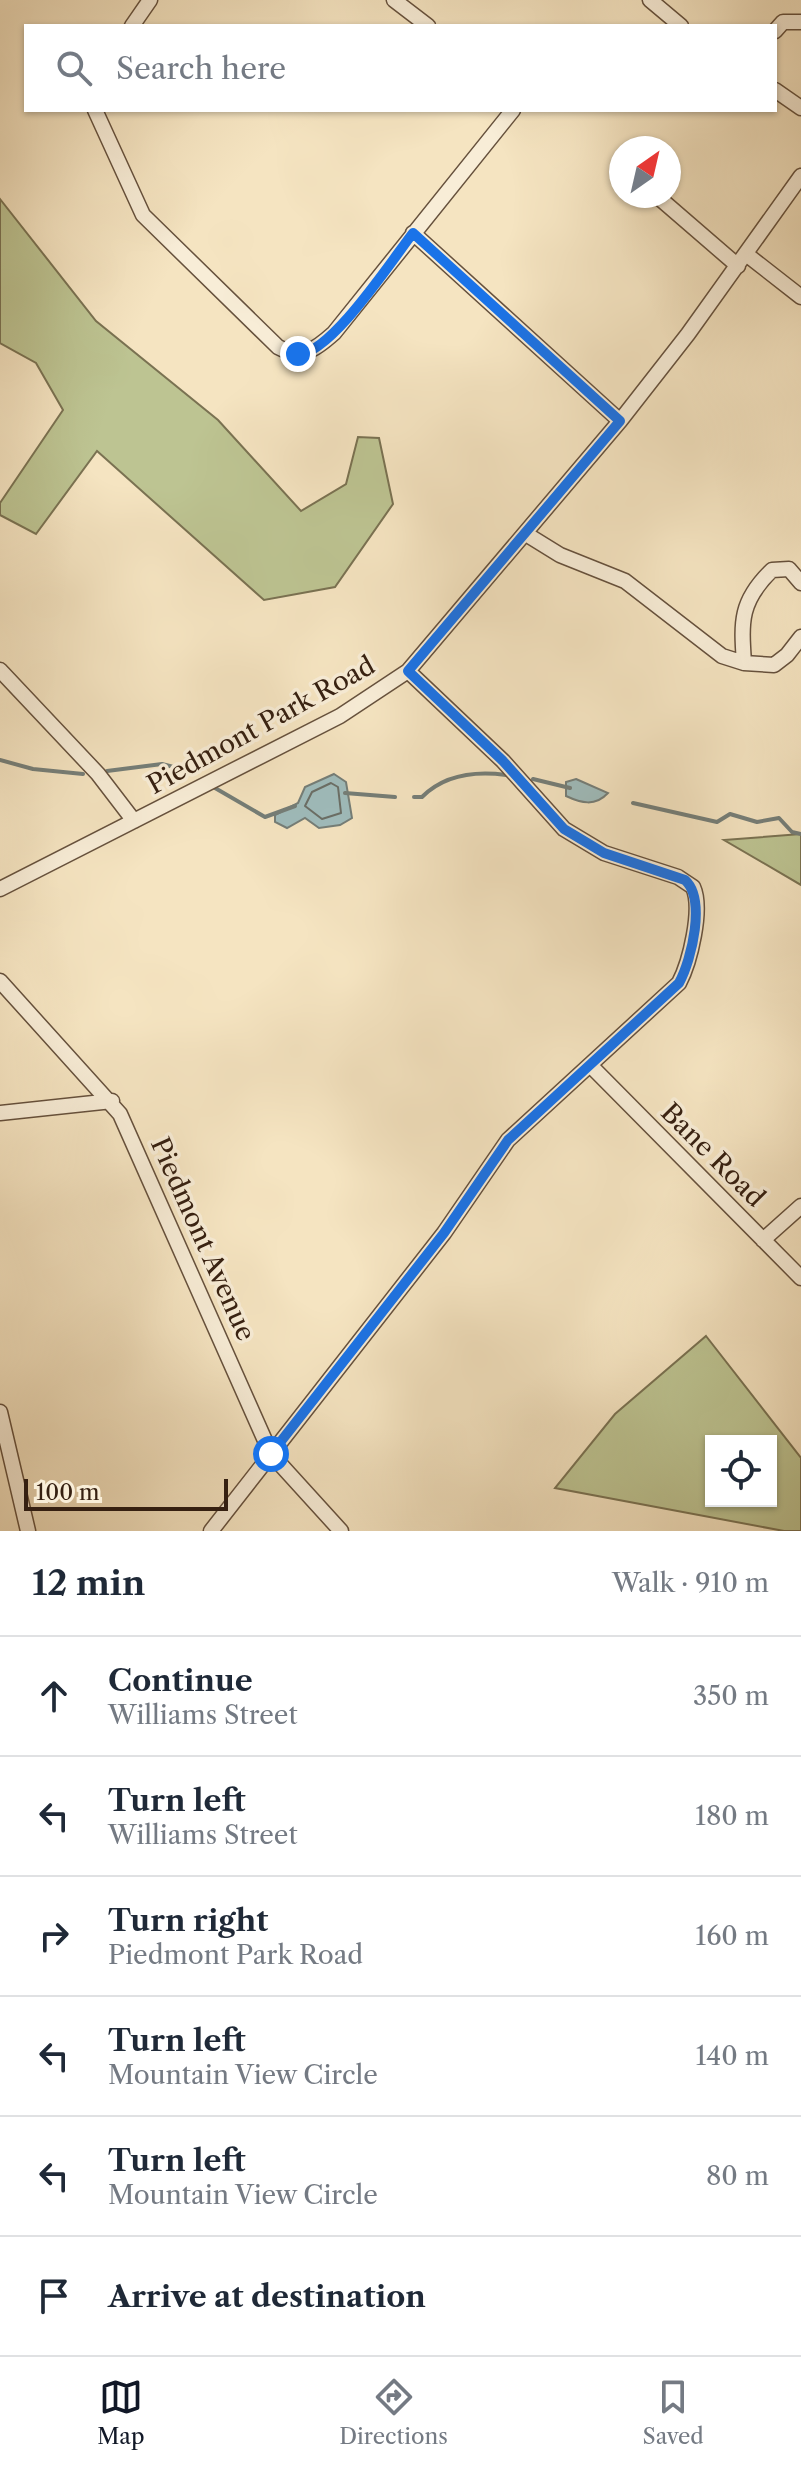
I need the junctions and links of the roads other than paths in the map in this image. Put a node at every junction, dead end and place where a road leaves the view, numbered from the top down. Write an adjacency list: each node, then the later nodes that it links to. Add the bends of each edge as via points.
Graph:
1 (150, 0): 5 (street)
2 (394, 0): 6 (street)
3 (650, 0): 7 (street)
4 (801, 22): 8 (street, via 783,22)
5 (133, 24)
6 (425, 24)
7 (679, 24)
8 (777, 29)
9 (777, 91): 10 (street)
10 (801, 108)
11 (96, 112): 15 (street, via 143,215 283,350 305,354 317,349)
12 (511, 112): 15 (street)
13 (801, 176): 16 (street, Piedmont Park Road)
14 (673, 208): 16 (street)
15 (413, 233): 18 (street)
16 (742, 260): 17 (street); 18 (street, Piedmont Park Road)
17 (801, 297)
18 (620, 421): 19 (street, Piedmont Park Road)
19 (526, 534): 22 (street, via 560,555 625,581 722,656); 24 (street, Piedmont Park Road)
20 (801, 583): 22 (street, via 789,569 772,570 759,582 744,606)
21 (801, 637): 22 (street, via 774,665)
22 (744, 663)
23 (0, 670): 25 (street, via 98,774)
24 (408, 671): 25 (street, Piedmont Park Road, via 340,716); 28 (street, via 503,761 564,829 604,853 685,880 696,892 691,953 679,983)
25 (134, 821): 26 (street, Piedmont Park Road)
26 (0, 889)
27 (0, 981): 29 (street, Piedmont Avenue)
28 (590, 1065): 32 (street, Bane Road); 35 (street, via 508,1140 444,1233)
29 (112, 1101): 30 (street); 35 (street, Piedmont Avenue)
30 (0, 1113)
31 (801, 1206): 32 (street)
32 (763, 1240): 33 (street, Bane Road)
33 (801, 1278)
34 (0, 1412): 36 (street)
35 (271, 1454): 37 (street); 38 (street, Piedmont Avenue)
36 (28, 1531)
37 (211, 1531)
38 (341, 1531)

